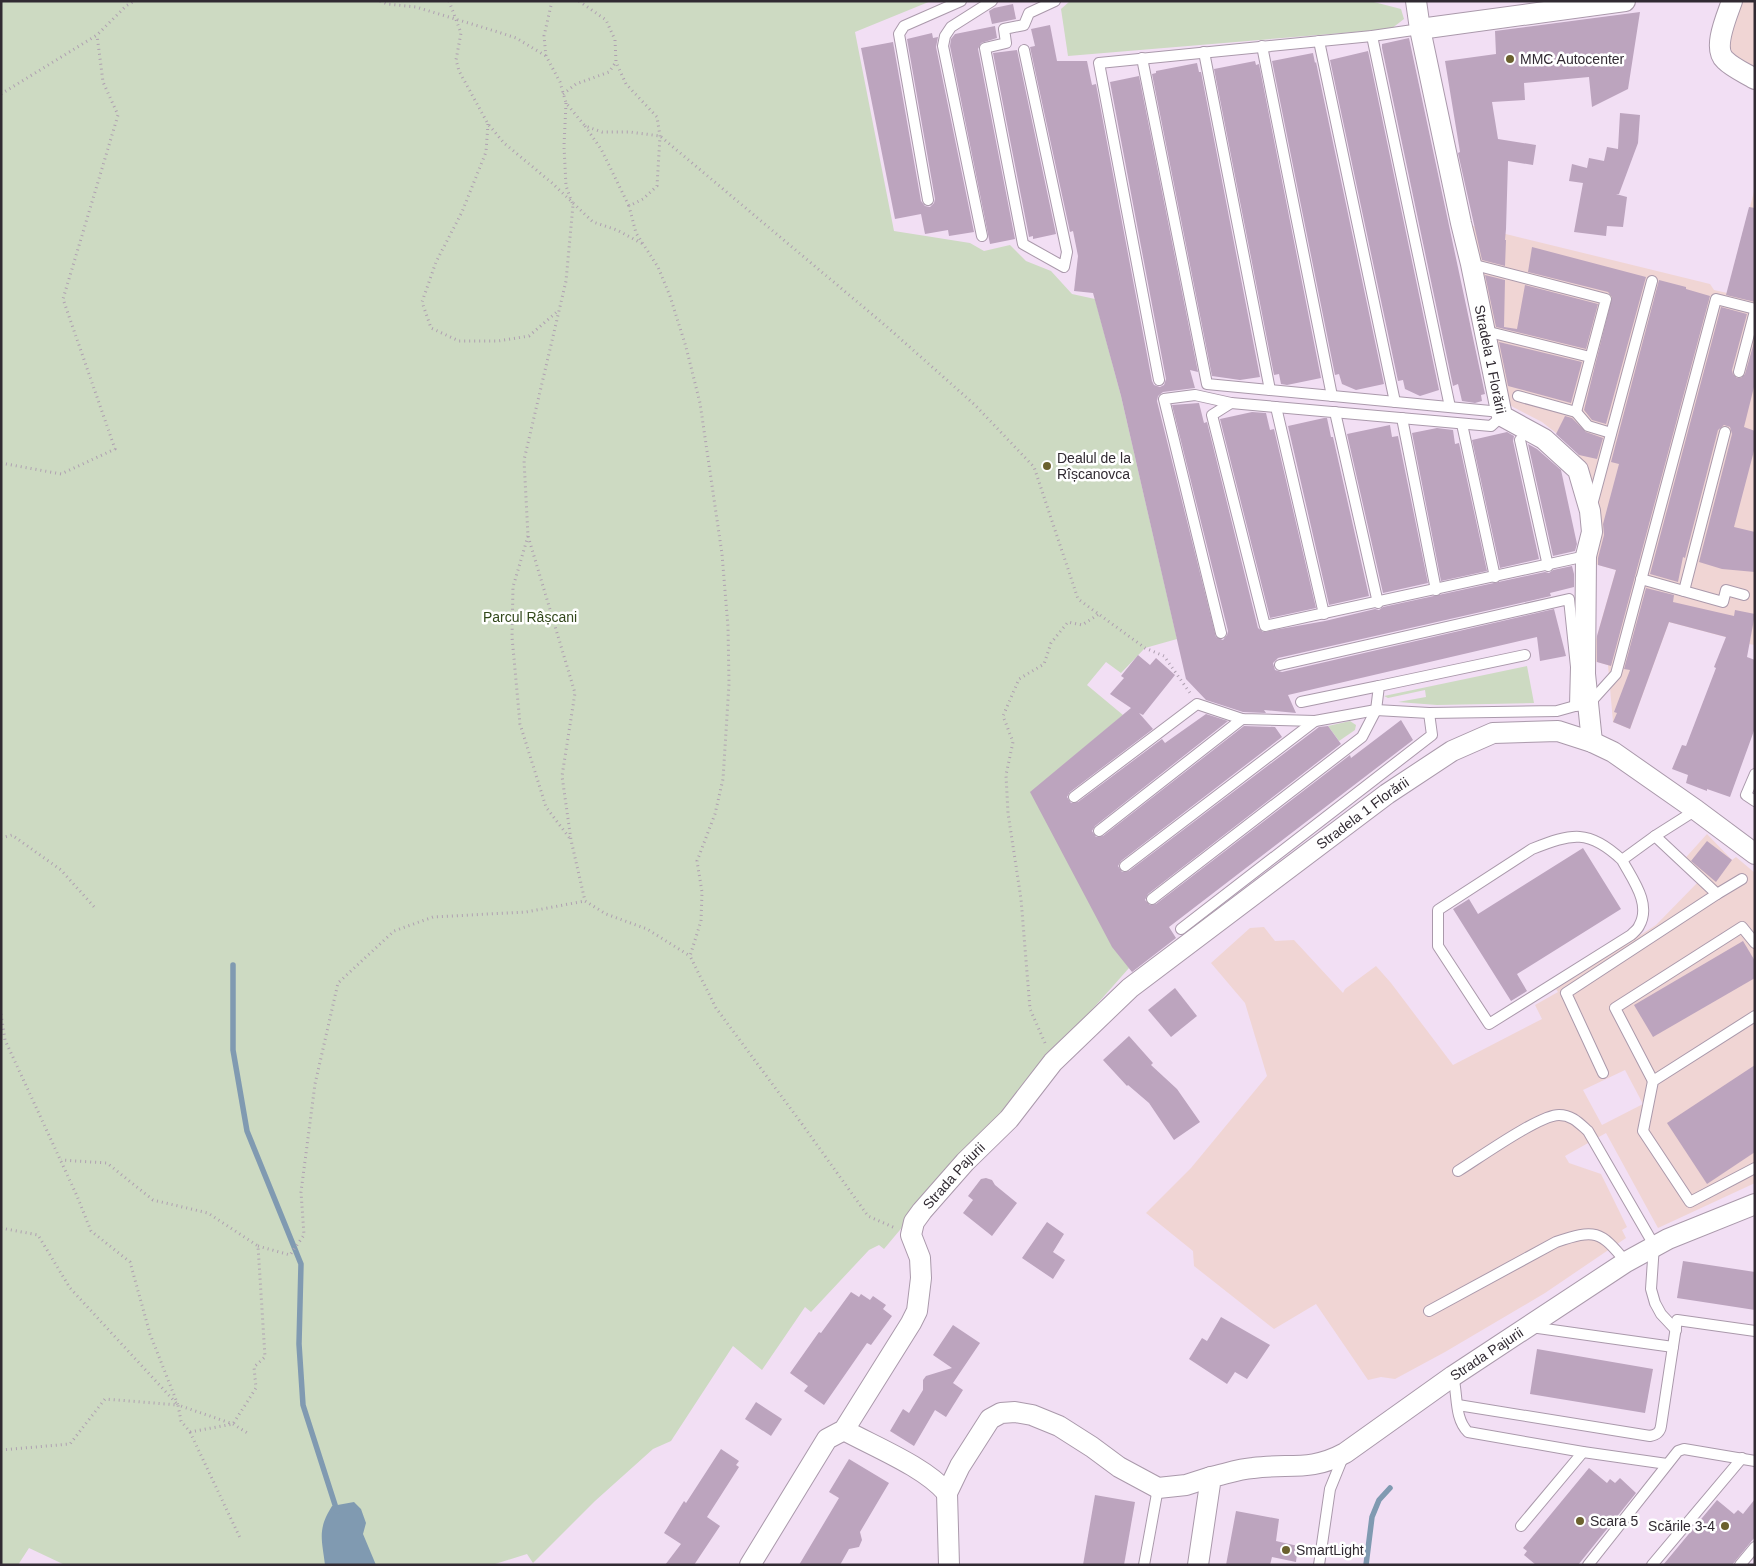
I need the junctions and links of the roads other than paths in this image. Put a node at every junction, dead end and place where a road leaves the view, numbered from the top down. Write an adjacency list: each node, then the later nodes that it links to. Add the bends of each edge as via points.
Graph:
1 (961, 1): 15 (lane, via 904,26 899,34)
2 (992, 1): 16 (lane, via 951,27 943,46)
3 (1055, 1): 11 (lane, via 1029,13 1024,25 1004,29 1006,43 985,48 1023,244 1064,267 1067,252)
4 (1416, 1): 7 (street, Stradela 1 Florării)
5 (1624, 1): 7 (street)
6 (1732, 1): 14 (street, via 1719,50 1725,61)
7 (1420, 29): 8 (lane); 17 (street, Stradela 1 Florării)
8 (1372, 36): 9 (lane); 30 (lane)
9 (1319, 41): 10 (lane); 27 (lane)
10 (1262, 46): 12 (lane); 25 (lane)
11 (1024, 50)
12 (1204, 52): 13 (lane); 24 (lane)
13 (1142, 58): 23 (lane, via 1099,63); 24 (lane, via 1207,384)
14 (1755, 79)
15 (928, 200)
16 (982, 236)
17 (1472, 264): 20 (street, Stradela 1 Florării); 21 (lane, via 1606,299)
18 (1652, 281): 37 (lane)
19 (1755, 310): 22 (lane); 43 (lane, via 1716,299)
20 (1485, 331): 21 (lane); 33 (street, Stradela 1 Florării)
21 (1590, 358): 32 (lane)
22 (1739, 372)
23 (1159, 380)
24 (1270, 390): 25 (lane)
25 (1332, 396): 27 (lane)
26 (1518, 396): 32 (lane)
27 (1395, 402): 30 (lane)
28 (1231, 403): 29 (lane); 48 (lane, via 1212,414 1265,626); 49 (lane, via 1195,394 1164,399)
29 (1276, 407): 31 (lane); 48 (lane)
30 (1450, 407): 33 (lane)
31 (1335, 412): 34 (lane); 47 (lane)
32 (1576, 412): 37 (lane, via 1588,426)
33 (1502, 414): 35 (lane, via 1491,426); 39 (street, Stradela 1 Florării, via 1544,439 1578,470)
34 (1402, 418): 35 (lane); 44 (lane)
35 (1462, 424): 42 (lane)
36 (1725, 432): 45 (lane)
37 (1611, 433): 39 (lane)
38 (1520, 440): 41 (lane)
39 (1590, 511): 40 (street, Stradela 1 Florării, via 1592,532)
40 (1586, 556): 41 (lane); 54 (street, Stradela 1 Florării, via 1585,674)
41 (1548, 566): 42 (lane)
42 (1495, 577): 44 (lane)
43 (1641, 579): 45 (lane); 54 (lane, via 1616,674)
44 (1436, 590): 47 (lane)
45 (1684, 591): 46 (lane, via 1722,602 1726,590)
46 (1744, 595)
47 (1378, 602): 48 (lane)
48 (1324, 614)
49 (1221, 633)
50 (1525, 655): 52 (lane)
51 (1280, 665): 54 (lane, via 1570,599)
52 (1379, 686): 53 (lane); 55 (lane)
53 (1301, 702)
54 (1581, 705): 56 (lane, via 1557,711); 59 (street, Stradela 1 Florării)
55 (1376, 710): 56 (lane); 58 (lane); 71 (lane, via 1362,736)
56 (1429, 713): 72 (lane, via 1432,735)
57 (1242, 719): 58 (lane); 61 (lane, via 1197,704); 64 (lane)
58 (1315, 721): 68 (lane)
59 (1592, 742): 63 (street, Stradela 1 Florării, via 1613,752); 74 (street, Stradela 1 Florării, via 1558,731 1500,732 1452,751 1387,794)
60 (1755, 774): 62 (lane, via 1746,795)
61 (1074, 797)
62 (1755, 801)
63 (1696, 810): 65 (lane); 66 (street, Stradela 1 Florării)
64 (1100, 831)
65 (1656, 836): 67 (lane); 70 (lane)
66 (1755, 854)
67 (1622, 860): 67 (lane, via 1593,839 1563,837 1532,849 1438,910 1438,946 1489,1024 1631,935 1640,926 1643,902)
68 (1125, 866)
69 (1742, 879): 70 (lane)
70 (1717, 894): 76 (lane, via 1566,993)
71 (1152, 899)
72 (1181, 929)
73 (1755, 943): 77 (lane, via 1742,927 1615,1008)
74 (1158, 967): 90 (street, Strada Pajurii, via 1130,988 1053,1062 1009,1119 922,1210 911,1235 920,1258 917,1311)
75 (1755, 1016): 77 (lane)
76 (1603, 1073)
77 (1653, 1081): 78 (lane, via 1643,1131 1690,1202)
78 (1755, 1168)
79 (1458, 1170): 81 (lane, via 1542,1119 1559,1115 1576,1119 1588,1131)
80 (1755, 1204): 81 (street, Strada Pajurii)
81 (1654, 1246): 82 (street, Strada Pajurii); 85 (lane, via 1653,1296 1661,1314)
82 (1626, 1262): 83 (lane, via 1605,1238 1595,1234 1578,1235 1556,1242); 84 (street, Strada Pajurii)
83 (1430, 1311)
84 (1527, 1326): 87 (lane); 88 (street, Strada Pajurii)
85 (1676, 1330): 86 (lane, via 1677,1320); 87 (lane)
86 (1755, 1331)
87 (1673, 1347): 89 (lane, via 1662,1426 1656,1435)
88 (1452, 1376): 89 (lane); 92 (street, Strada Pajurii)
89 (1458, 1405): 91 (lane, via 1461,1425 1468,1432)
90 (844, 1430): 98 (street, via 925,1473); 101 (street, via 827,1439)
91 (1583, 1452): 95 (lane); 99 (lane)
92 (1345, 1453): 96 (street, Strada Pajurii, via 1318,1464 1254,1468); 105 (lane, via 1330,1489)
93 (1742, 1458): 94 (lane); 95 (lane, via 1684,1449); 107 (lane)
94 (1755, 1460)
95 (1667, 1464): 106 (lane)
96 (1211, 1477): 97 (street, Strada Pajurii, via 1186,1485); 104 (street)
97 (1158, 1488): 98 (street, via 1119,1467 1059,1426 1015,1412 1001,1413 990,1419); 103 (lane)
98 (947, 1493): 102 (street)
99 (1521, 1526)
100 (1755, 1547): 108 (lane)
101 (750, 1565)
102 (949, 1565)
103 (1144, 1565)
104 (1198, 1565)
105 (1319, 1565)
106 (1588, 1565)
107 (1652, 1565)
108 (1740, 1565)

